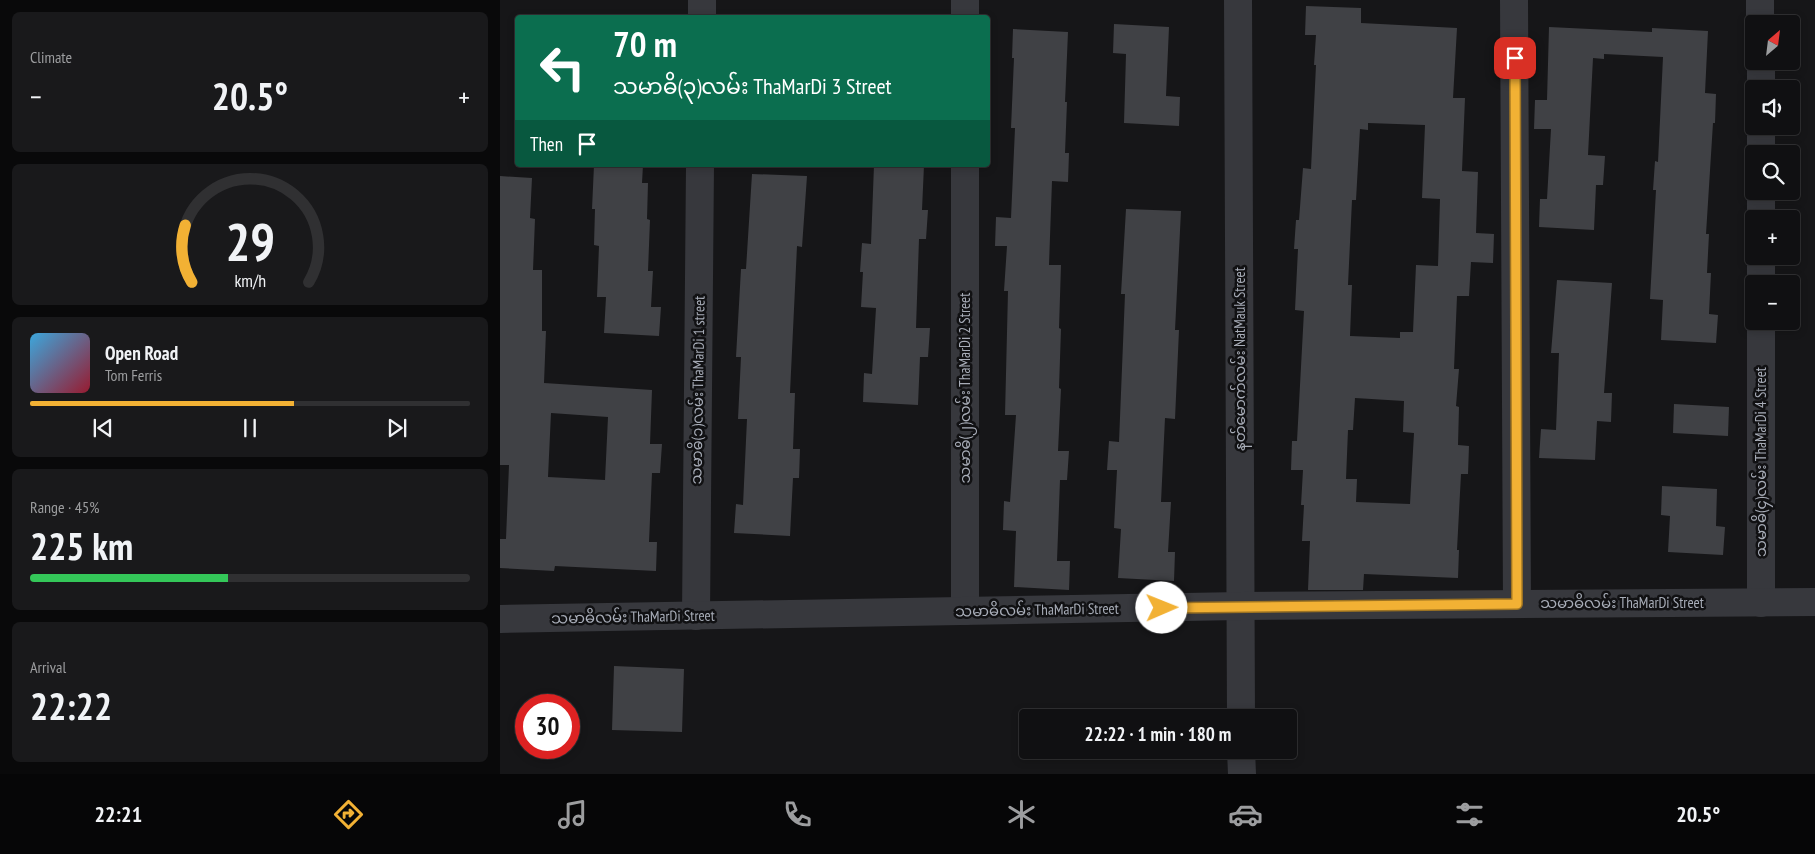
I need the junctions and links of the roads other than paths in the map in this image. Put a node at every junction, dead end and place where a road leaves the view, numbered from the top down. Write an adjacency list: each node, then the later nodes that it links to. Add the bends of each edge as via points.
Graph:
1 (702, 0): 6 (street)
2 (965, 0): 7 (street)
3 (1238, 0): 15 (street, နတ်မောက်လမ်း NatMauk Street)
4 (1514, 0): 14 (street)
5 (1760, 0): 8 (street)
6 (702, 15)
7 (965, 15)
8 (1760, 15)
9 (700, 167): 17 (street, သမာဓိ(၁)လမ်း ThaMarDi 1 street)
10 (965, 167): 16 (street, သမာဓိ(၂)လမ်း ThaMarDi 2 Street)
11 (1761, 330): 12 (street, သမာဓိ(၄)လမ်း ThaMarDi 4 Street)
12 (1761, 602): 13 (street, သမာဓိလမ်း ThaMarDi Street); 14 (street, သမာဓိလမ်း ThaMarDi Street)
13 (1815, 602)
14 (1517, 604): 15 (street, သမာဓိလမ်း ThaMarDi Street)
15 (1241, 606): 16 (street, သမာဓိလမ်း ThaMarDi Street); 19 (street, နတ်မောက်လမ်း NatMauk Street)
16 (965, 611): 17 (street, သမာဓိလမ်း ThaMarDi Street)
17 (696, 616): 18 (street, သမာဓိလမ်း ThaMarDi Street)
18 (500, 619)
19 (1241, 709)
20 (1241, 759): 21 (street)
21 (1242, 774)

